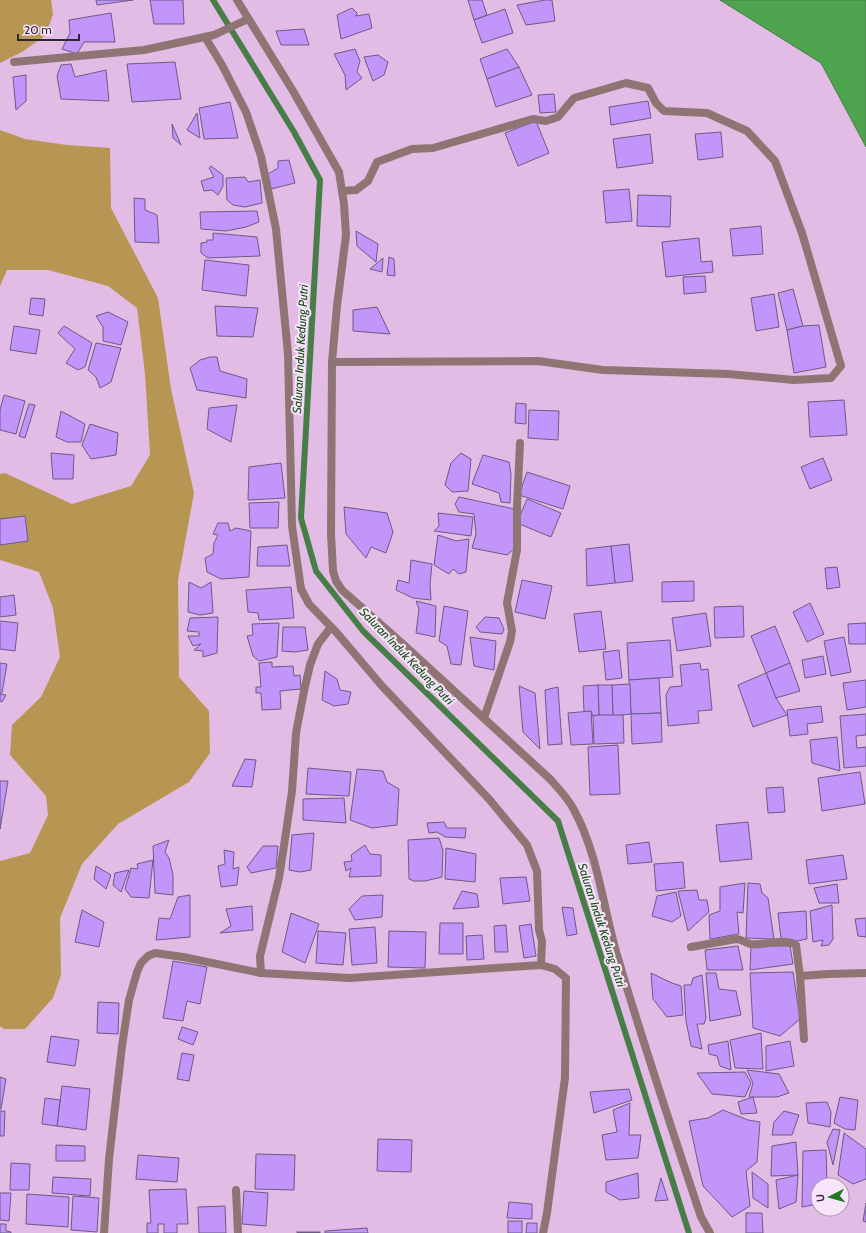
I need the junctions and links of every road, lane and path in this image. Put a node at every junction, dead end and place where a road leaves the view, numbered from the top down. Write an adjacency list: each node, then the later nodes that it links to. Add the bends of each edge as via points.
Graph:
1 (236, 0): 2 (street)
2 (245, 21): 3 (street); 5 (street, via 293,90 333,160 339,172)
3 (204, 37): 4 (street, via 144,50); 8 (street, via 222,65 246,112 262,163 276,229 288,354 292,526 297,569 301,589 309,604)
4 (14, 62)
5 (342, 191): 6 (street, via 346,235); 6 (street, via 356,190 368,181 377,162 412,149 433,148 533,119 546,121 558,117 574,98 626,83 648,88 664,111 707,113 747,130 775,161 802,233 841,366 831,378 794,380 728,374 603,370 538,361)
6 (332, 362): 9 (street, via 331,534 336,581 342,590)
7 (520, 443): 9 (street, via 517,550 508,603 512,631)
8 (331, 626): 11 (street, via 382,686 489,799 528,845 537,871 539,930 542,941); 12 (street, via 318,644 310,665 303,698 296,733 292,791 279,878 260,956)
9 (484, 718): 20 (street, via 550,779 574,809 590,849 616,953 656,1082 701,1217)
10 (691, 947): 14 (street, via 740,939 751,944 792,943 796,945)
11 (541, 965): 12 (street, via 350,978); 19 (street, via 555,969 566,978 565,1078)
12 (261, 973): 17 (street, via 156,953 141,963 129,1000 122,1046 109,1160)
13 (866, 973): 14 (street)
14 (800, 976): 15 (street)
15 (804, 1039)
16 (236, 1190): 18 (street)
17 (104, 1233)
18 (238, 1233)
19 (543, 1233)
20 (710, 1233)

